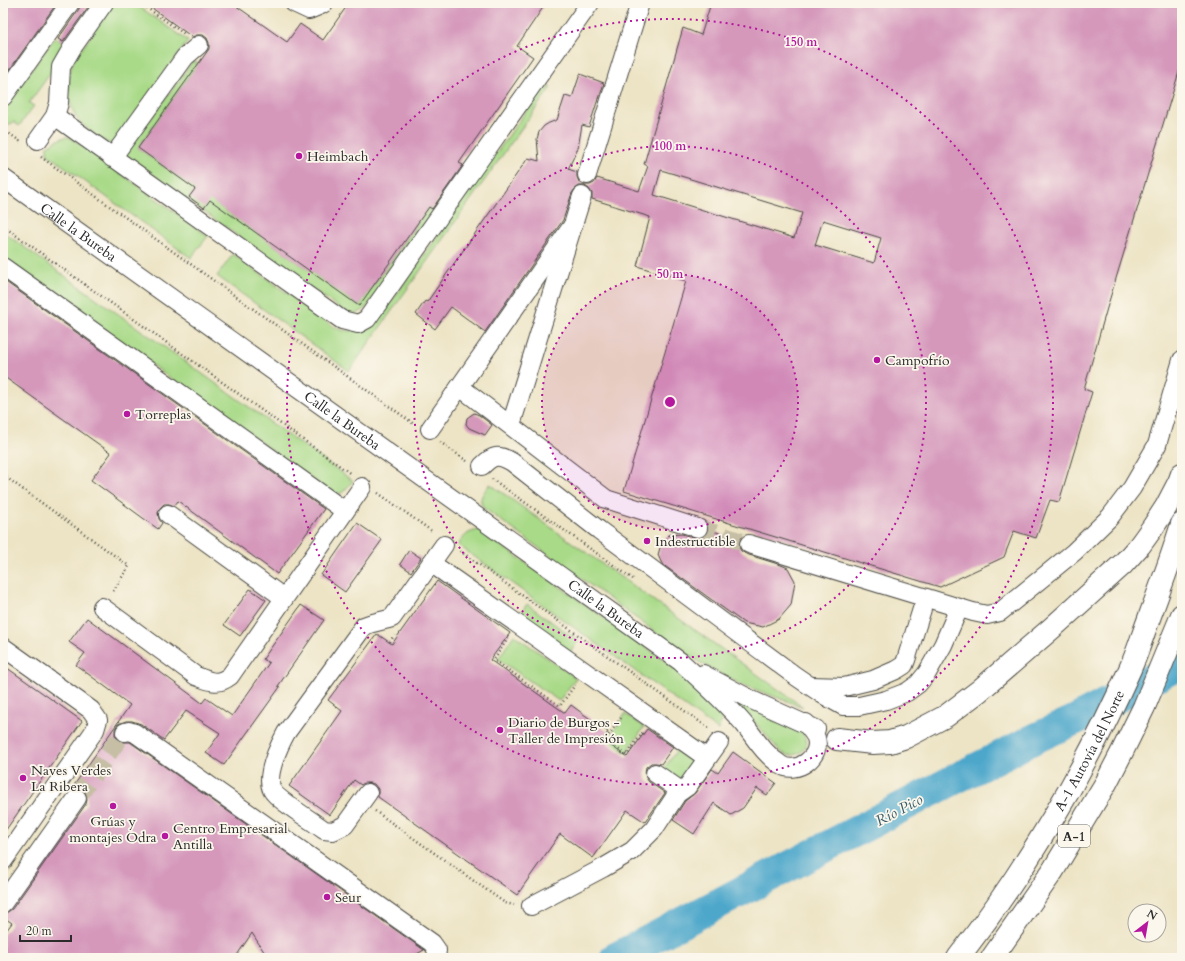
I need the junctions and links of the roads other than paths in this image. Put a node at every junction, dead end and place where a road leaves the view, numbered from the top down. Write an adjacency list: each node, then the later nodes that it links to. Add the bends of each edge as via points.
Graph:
1 (70, 3): 8 (street)
2 (104, 3): 9 (street, via 61,67 59,103)
3 (294, 3): 4 (street, via 308,10)
4 (324, 3)
5 (590, 3): 11 (street, via 367,319 358,324 342,320)
6 (640, 3): 12 (street)
7 (200, 45): 11 (street, via 185,57)
8 (3, 97)
9 (55, 116): 10 (street); 11 (street)
10 (33, 146)
11 (112, 158)
12 (588, 175)
13 (3, 178): 37 (street, Calle la Bureba)
14 (582, 196): 15 (street)
15 (573, 224): 18 (street); 19 (street)
16 (3, 268): 24 (street)
17 (1182, 360): 33 (street, via 1157,446 1132,488 1110,517 1074,552 1000,612 987,615)
18 (460, 387): 19 (street); 20 (street)
19 (511, 425): 27 (street, via 606,499)
20 (430, 433)
21 (482, 470): 38 (street, via 495,456 512,462)
22 (1182, 474): 42 (highway, via 1153,527 1123,564 1052,628 946,716 906,737 890,742 872,743)
23 (364, 485): 24 (street)
24 (345, 511): 31 (street)
25 (168, 514): 31 (street)
26 (1182, 524): 52 (highway, A-1 Autovía del Norte / A-1, via 1131,668 1103,728 1048,828 1011,885)
27 (698, 528)
28 (446, 543): 30 (street)
29 (750, 544): 33 (street)
30 (431, 563): 43 (street); 47 (street, via 392,618 364,626 286,734 274,757 270,779 272,790 324,830 333,831 345,825)
31 (284, 598): 32 (street, via 230,676 223,682 212,682 196,676)
32 (102, 607)
33 (959, 608): 38 (street, via 927,673 907,692 859,706 843,706)
34 (922, 609): 38 (street, via 906,660 896,670 873,680 844,687)
35 (1182, 615): 53 (highway, A-1 Autovía del Norte / A-1, via 1144,707 1106,783 1052,872)
36 (3, 647): 48 (street, via 91,710 98,720 96,730)
37 (681, 662): 39 (street, Calle la Bureba, via 754,701); 39 (street, Calle la Bureba, via 743,724 774,761 783,766 798,766 812,758 817,739)
38 (811, 686)
39 (806, 723): 42 (street, Calle la Bureba)
40 (130, 732): 51 (street, via 432,943 437,950)
41 (717, 737): 43 (street)
42 (837, 739)
43 (707, 758): 45 (street, via 687,787)
44 (655, 773): 45 (street)
45 (681, 791): 50 (street, via 654,829 632,851)
46 (77, 798): 49 (street)
47 (365, 798)
48 (3, 861)
49 (3, 903)
50 (531, 906)
51 (436, 958)
52 (958, 958)
53 (992, 958)

